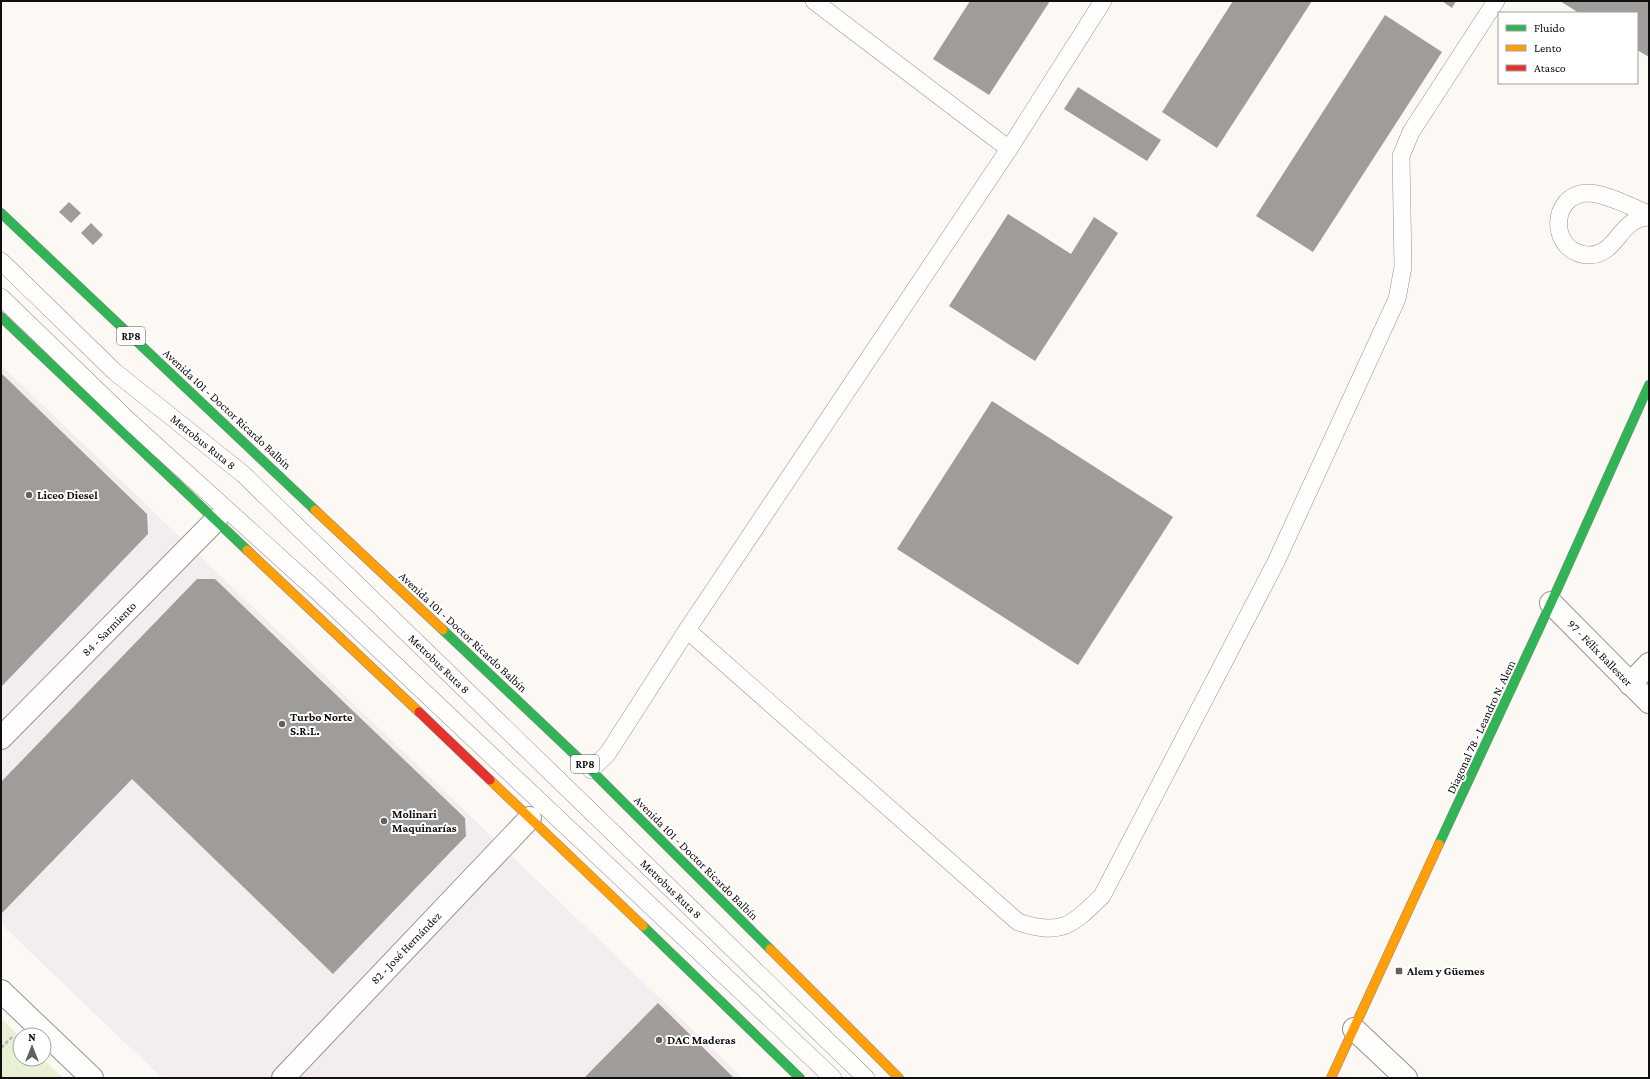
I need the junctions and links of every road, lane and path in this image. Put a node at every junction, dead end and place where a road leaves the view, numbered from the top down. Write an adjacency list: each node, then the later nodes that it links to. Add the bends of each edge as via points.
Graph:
1 (814, 1): 4 (lane)
2 (1102, 1): 4 (lane)
3 (1496, 1): 13 (lane, via 1411,132 1401,156 1403,267 1398,299 1276,562 1102,896 1082,916 1062,928 1041,929 1018,922)
4 (1010, 149): 13 (lane)
5 (1, 213): 18 (main road, Avenida 101 - Doctor Ricardo Balbín / RP8)
6 (1649, 215): 6 (lane, via 1589,193 1579,195 1563,207 1558,226 1560,236 1574,251 1593,254 1603,252 1631,222)
7 (1, 261): 26 (lane, Metrobus Ruta 8, via 115,372 243,474)
8 (1, 297): 25 (lane, via 130,422 317,590)
9 (1, 317): 11 (main road)
10 (1649, 385): 12 (main road, Diagonal 78 - Leandro N. Alem)
11 (216, 520): 17 (street, 84 - Sarmiento); 19 (main road)
12 (1552, 603): 15 (street, 97 - Félix Ballester); 21 (main road, Diagonal 78 - Leandro N. Alem)
13 (687, 630): 18 (lane, via 608,753)
14 (1649, 664): 15 (street)
15 (1630, 684): 16 (street, 97 - Félix Ballester)
16 (1649, 702)
17 (1, 738)
18 (591, 770): 27 (main road, Avenida 101 - Doctor Ricardo Balbín / RP8)
19 (530, 818): 23 (street, 82 - José Hernández); 24 (main road)
20 (1, 991): 22 (street)
21 (1354, 1029): 28 (main road, Diagonal 78 - Leandro N. Alem); 29 (street)
22 (92, 1078)
23 (283, 1078)
24 (800, 1078)
25 (833, 1078)
26 (866, 1078)
27 (900, 1078)
28 (1331, 1078)
29 (1406, 1078)

